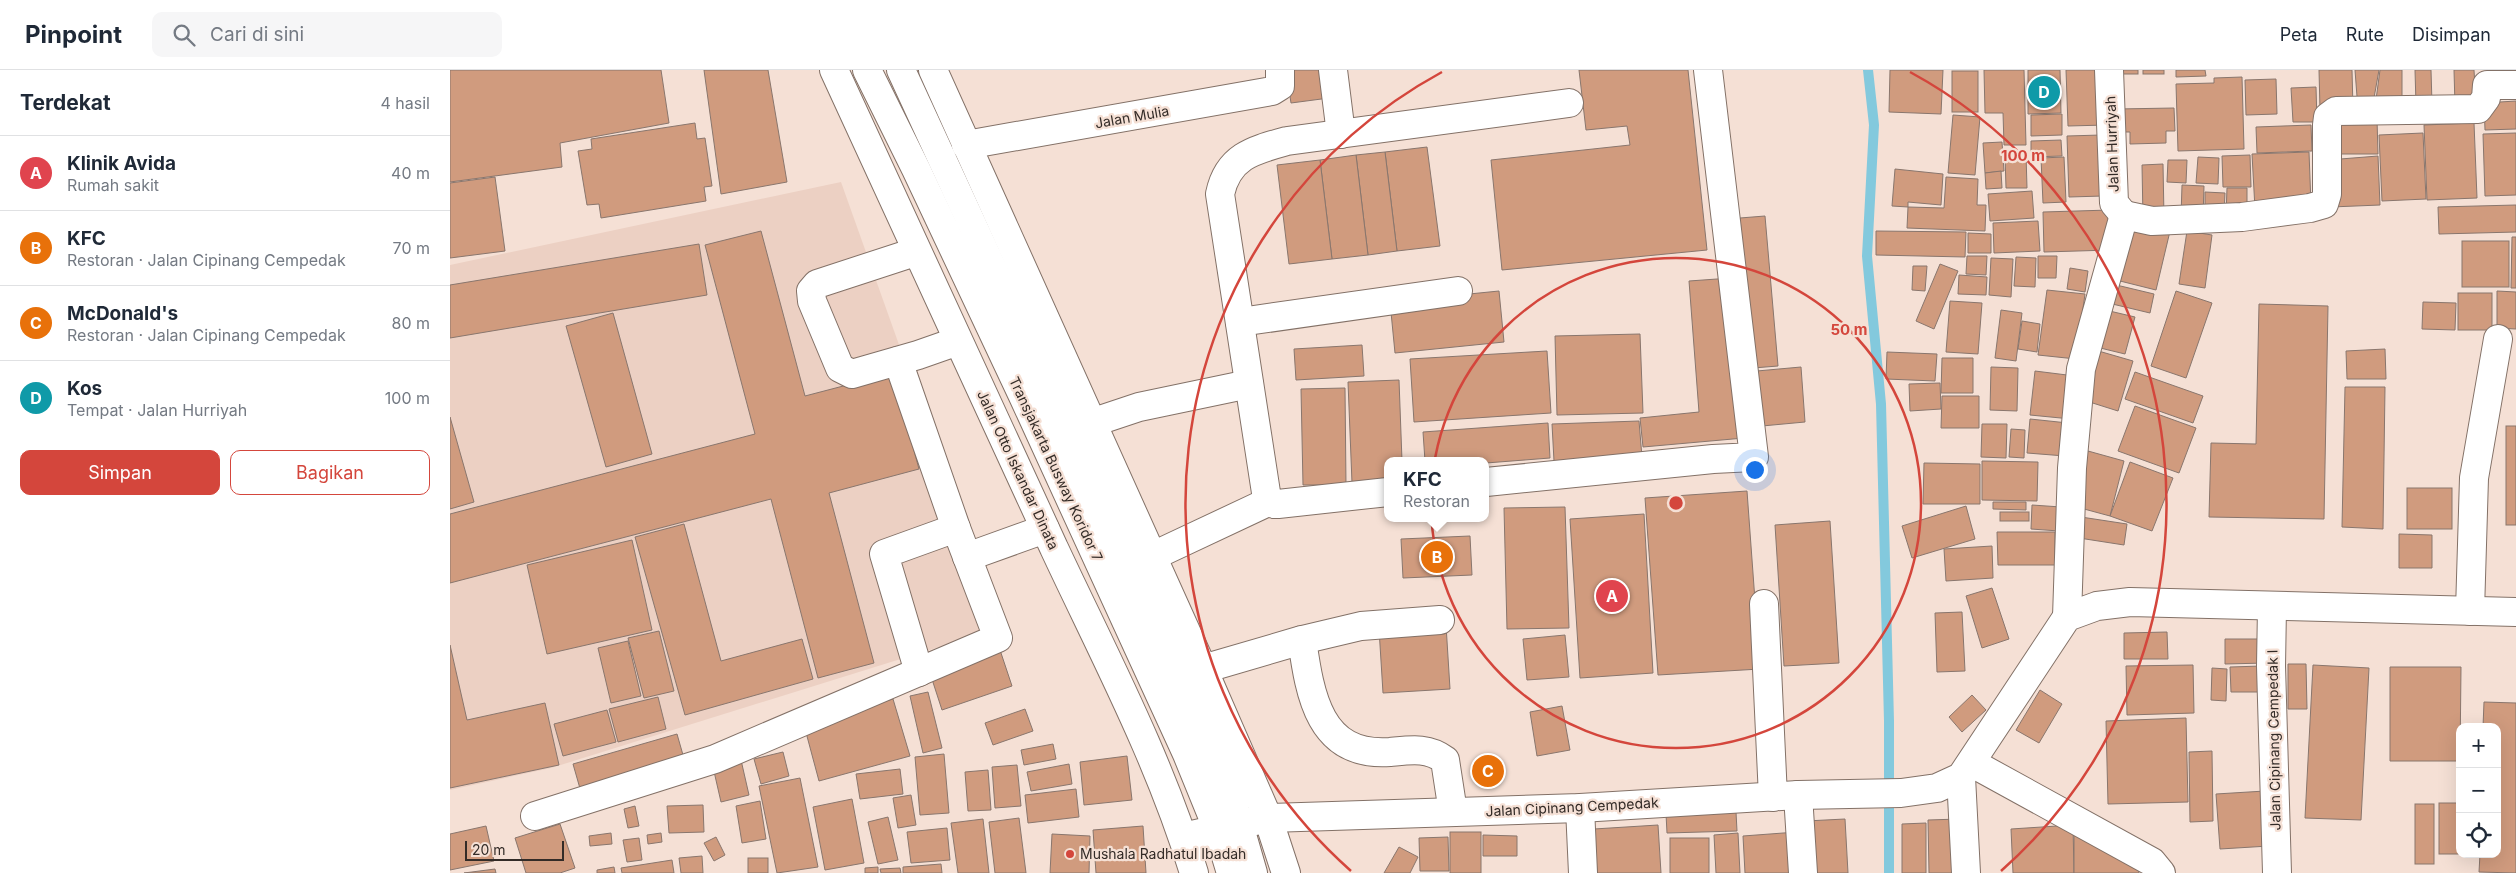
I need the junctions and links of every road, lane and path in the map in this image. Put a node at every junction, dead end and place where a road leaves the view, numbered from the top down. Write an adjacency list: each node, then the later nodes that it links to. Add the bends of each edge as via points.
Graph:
1 (834, 70): 15 (street, Jalan Otto Iskandar Dinata)
2 (867, 70): 45 (street, Transjakarta Busway Koridor 7, via 1027,405 1187,754)
3 (901, 70): 45 (street, Transjakarta Busway Koridor 7, via 1127,560 1230,793)
4 (933, 70): 13 (street)
5 (1280, 70): 13 (street, Jalan Mulia, via 1280,86 1272,91)
6 (1334, 70): 12 (street)
7 (1708, 70): 23 (street, via 1754,457)
8 (2109, 70): 14 (street, Jalan Hurriyah, via 2114,203)
9 (2486, 77): 10 (street); 14 (street, via 2486,98 2478,108 2336,111 2328,117 2327,194 2324,204 2242,217 2152,221)
10 (2516, 85)
11 (1569, 103): 12 (street)
12 (1341, 134): 17 (street, via 1262,148 1230,167 1223,180 1220,194)
13 (966, 146): 22 (street)
14 (2124, 215): 34 (street, via 2081,369 2072,468)
15 (915, 252): 19 (street, Jalan Otto Iskandar Dinata); 20 (street, via 817,284 811,291 812,301 840,368 852,374)
16 (1458, 291): 17 (street)
17 (1240, 322): 21 (street)
18 (2498, 339): 32 (street, via 2474,478)
19 (958, 341): 20 (street); 27 (street, Jalan Otto Iskandar Dinata)
20 (898, 361): 26 (street)
21 (1249, 384): 22 (street, via 1139,407); 25 (street)
22 (1094, 422): 28 (street)
23 (1489, 482)
24 (1384, 492): 25 (street, via 1278,504)
25 (1270, 501): 28 (street)
26 (956, 528): 29 (street); 38 (street, via 884,554)
27 (1045, 528): 29 (street); 46 (street, Jalan Otto Iskandar Dinata, via 1139,727)
28 (1153, 556): 37 (street)
29 (967, 557): 38 (street, via 998,638)
30 (1764, 604): 40 (street)
31 (2272, 607): 32 (street); 34 (street, via 2130,602 2096,606); 55 (street, Jalan Cipinang Cempedak I)
32 (2470, 611): 33 (street)
33 (2516, 612)
34 (2067, 617): 39 (street)
35 (1440, 620): 36 (street, via 1361,626)
36 (1302, 640): 37 (street); 42 (street, via 1316,709 1334,734 1349,746 1374,753 1423,749 1435,753 1445,760)
37 (1203, 669): 44 (street)
38 (919, 672): 43 (street, via 715,759)
39 (1966, 770): 40 (street, Jalan Cipinang Cempedak, via 1937,788 1901,793); 53 (street); 54 (street, via 2152,862)
40 (1786, 796): 41 (street, Jalan Cipinang Cempedak); 52 (street)
41 (1580, 808): 42 (street, Jalan Cipinang Cempedak); 51 (street)
42 (1452, 812): 44 (street, Jalan Cipinang Cempedak)
43 (535, 816)
44 (1268, 818): 45 (street, Jalan Cipinang Cempedak); 50 (street)
45 (1229, 827): 46 (street, Jalan Cipinang Cempedak); 48 (street, Transjakarta Busway Koridor 7); 49 (street, Transjakarta Busway Koridor 7)
46 (1183, 837): 47 (street, Jalan Otto Iskandar Dinata)
47 (1194, 873)
48 (1231, 873)
49 (1254, 873)
50 (1286, 873)
51 (1583, 873)
52 (1803, 873)
53 (1966, 873)
54 (2161, 873)
55 (2277, 873)

